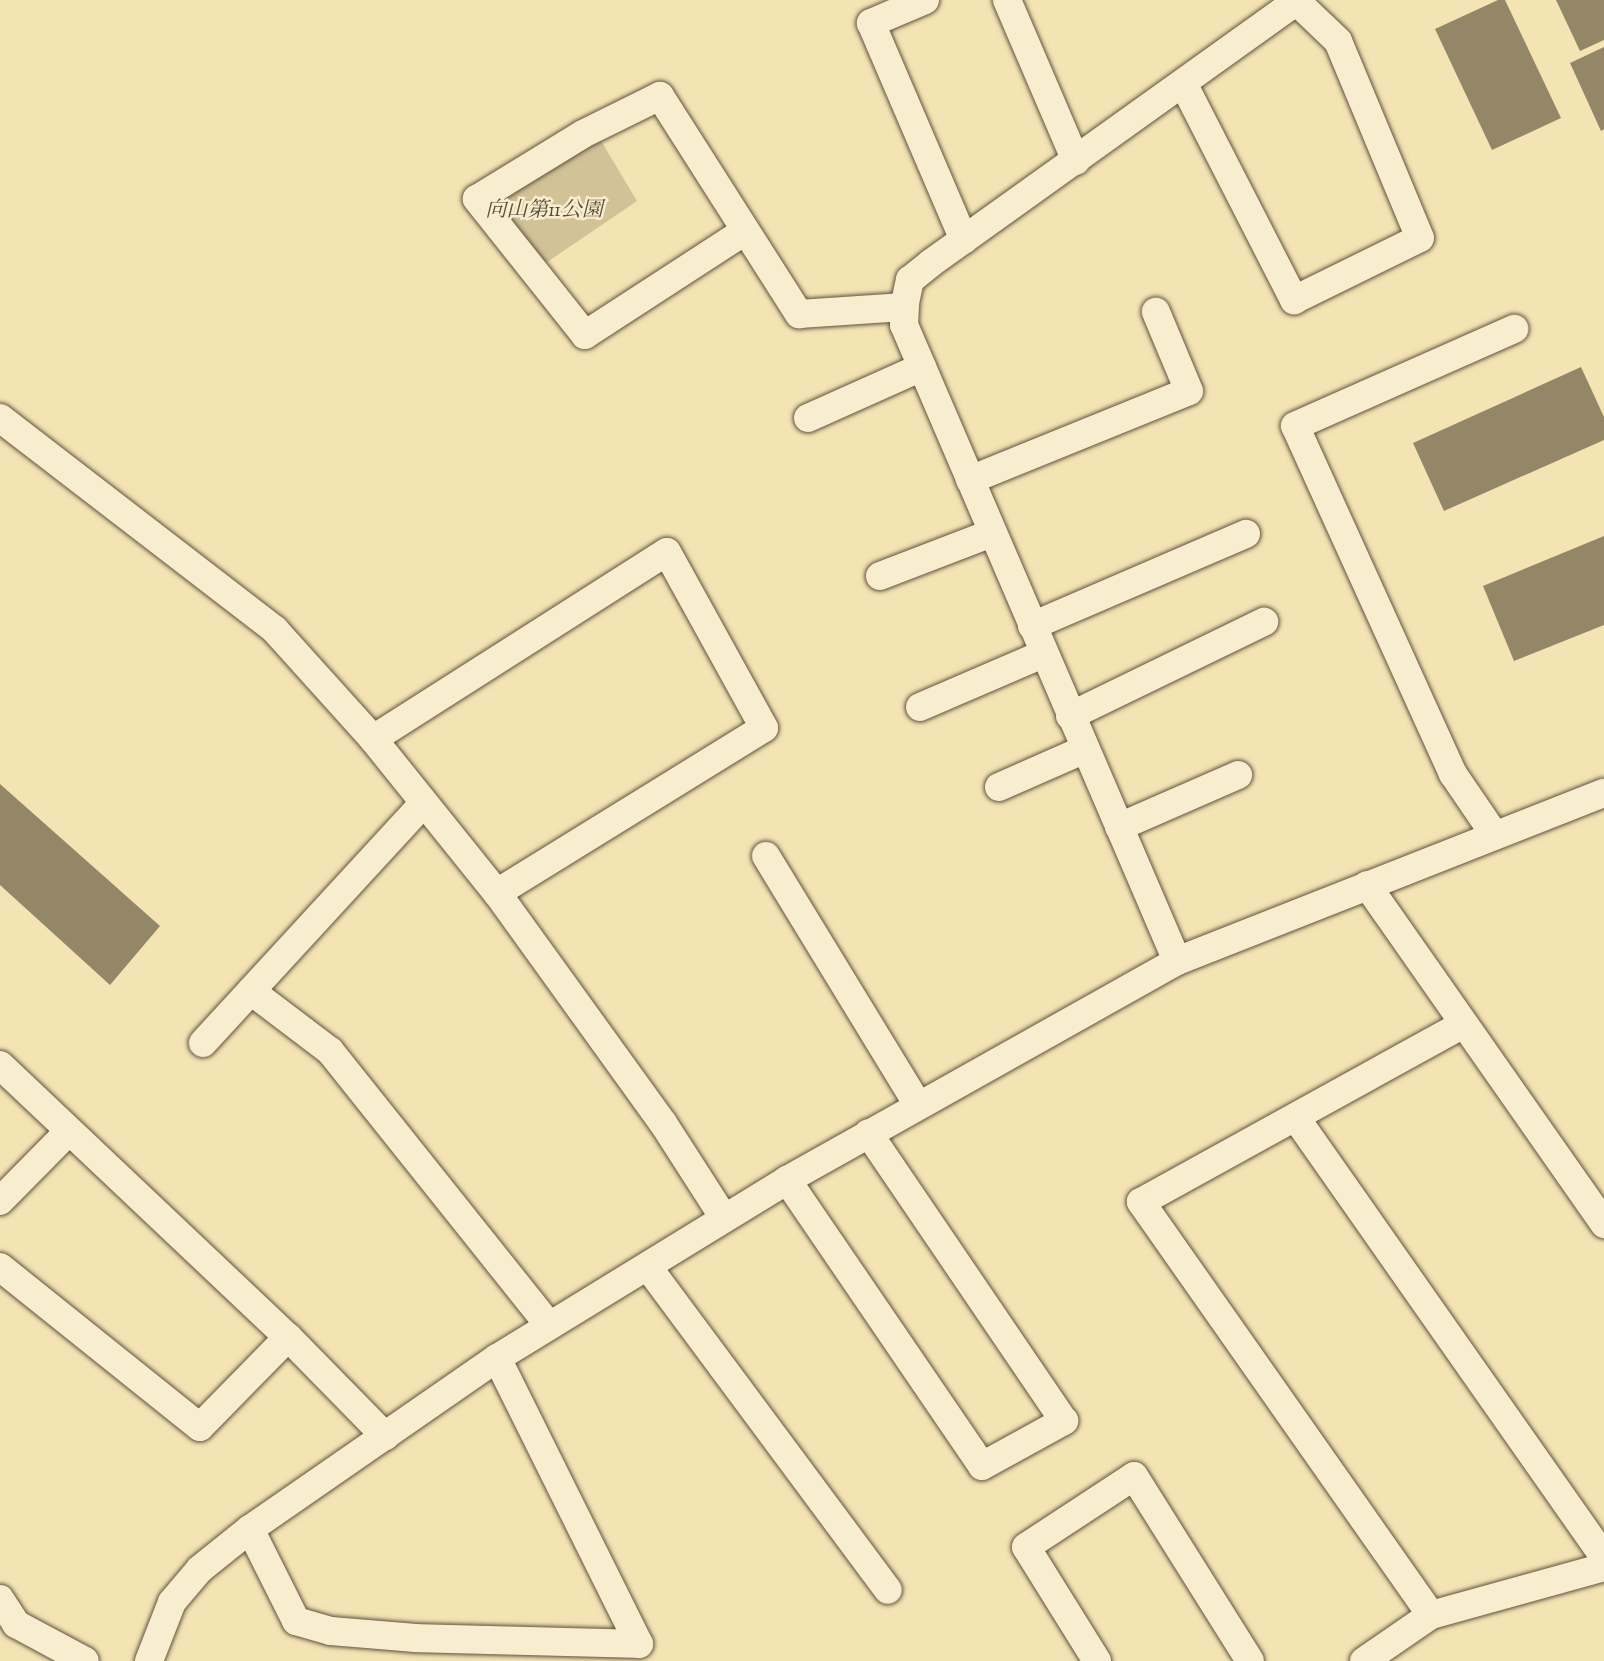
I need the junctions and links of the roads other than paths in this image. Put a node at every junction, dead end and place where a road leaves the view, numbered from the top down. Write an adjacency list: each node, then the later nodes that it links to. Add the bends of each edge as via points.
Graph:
1 (925, 0): 7 (street, via 872,23)
2 (1007, 0): 5 (street)
3 (1298, 1): 4 (street); 4 (street, via 1338,41 1420,238 1294,300)
4 (1184, 85): 5 (street)
5 (1076, 161): 7 (street)
6 (745, 231): 6 (street, via 660,96 583,134 477,199 585,335); 8 (street, via 799,314)
7 (964, 240): 8 (street, via 910,280)
8 (904, 307): 11 (street, via 904,325)
9 (1156, 312): 14 (street, via 1189,391)
10 (1514, 329): 30 (street, via 1295,426 1453,774)
11 (922, 367): 13 (street); 14 (street)
12 (0, 418): 23 (street, via 275,630)
13 (808, 418)
14 (970, 481): 15 (street)
15 (992, 533): 17 (street); 19 (street)
16 (1246, 534): 19 (street)
17 (880, 576)
18 (1265, 622): 22 (street)
19 (1032, 626): 20 (street)
20 (1043, 654): 21 (street); 22 (street)
21 (920, 707)
22 (1070, 716): 24 (street)
23 (373, 739): 28 (street); 33 (street, via 667,552 764,728)
24 (1085, 749): 26 (street); 29 (street)
25 (1238, 775): 29 (street)
26 (999, 787)
27 (1604, 793): 30 (street)
28 (424, 803): 33 (street); 35 (street)
29 (1119, 827): 34 (street)
30 (1494, 834): 32 (street)
31 (766, 856): 39 (street)
32 (1367, 885): 34 (street); 36 (street)
33 (497, 893): 45 (street, via 663,1123)
34 (1177, 961): 39 (street)
35 (251, 992): 37 (street); 49 (street, via 330,1051)
36 (1463, 1024): 40 (street); 46 (street)
37 (204, 1043)
38 (0, 1065): 41 (street)
39 (918, 1105): 42 (street)
40 (1296, 1118): 54 (street); 58 (street, via 1141,1202)
41 (69, 1130): 44 (street); 50 (street)
42 (868, 1133): 43 (street); 43 (street, via 1064,1421 982,1466)
43 (787, 1180): 45 (street)
44 (0, 1201)
45 (724, 1218): 48 (street)
46 (1604, 1224)
47 (0, 1267): 50 (street, via 200,1427)
48 (648, 1267): 49 (street); 56 (street)
49 (549, 1325): 51 (street)
50 (289, 1337): 52 (street)
51 (497, 1358): 52 (street); 53 (street, via 639,1644 416,1638 331,1630 296,1621)
52 (385, 1436): 53 (street)
53 (250, 1529): 60 (street, via 200,1569 172,1602)
54 (1604, 1557)
55 (1604, 1567): 58 (street)
56 (888, 1590)
57 (0, 1599): 59 (street, via 16,1624)
58 (1431, 1615): 63 (street)
59 (85, 1661)
60 (149, 1661)
61 (1097, 1661): 62 (street, via 1026,1547 1134,1476)
62 (1250, 1661)
63 (1364, 1661)

